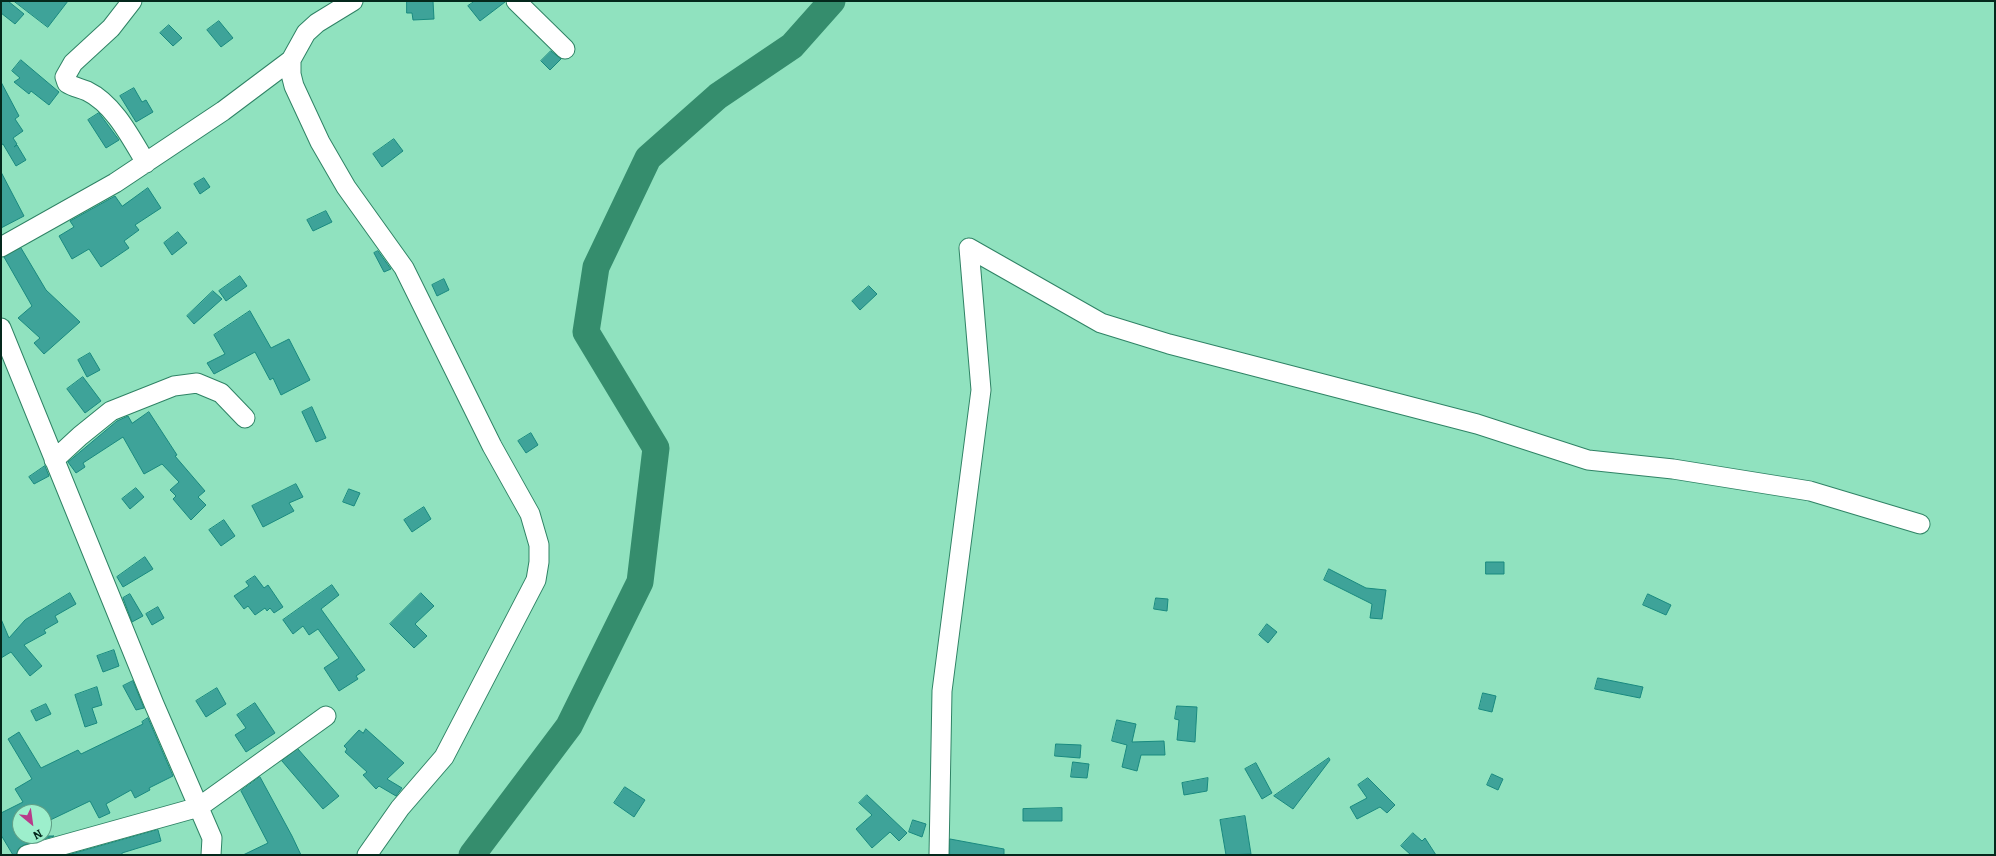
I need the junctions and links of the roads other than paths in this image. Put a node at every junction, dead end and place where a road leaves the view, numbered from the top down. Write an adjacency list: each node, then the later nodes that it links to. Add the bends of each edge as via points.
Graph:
1 (132, 1): 6 (street, via 65,76 66,83 86,91 112,112)
2 (353, 1): 5 (street, via 317,23 306,33)
3 (516, 1): 4 (street)
4 (565, 49)
5 (291, 60): 6 (street, via 223,111); 16 (street, via 294,86 320,142 346,186 404,268 492,446 530,514 539,545 540,562 536,580 444,758 400,808)
6 (146, 163): 7 (street, via 116,183)
7 (1, 247)
8 (1, 328): 10 (street)
9 (245, 418): 10 (street, via 221,393 197,383 174,386 111,411)
10 (54, 460): 13 (street)
11 (1920, 524): 17 (street, via 1810,491 1588,460 1477,424 1169,344 1101,323 969,248 981,390 942,691)
12 (326, 716): 13 (street)
13 (199, 807): 14 (street); 15 (street, via 212,838)
14 (27, 855)
15 (211, 855)
16 (367, 855)
17 (939, 855)

